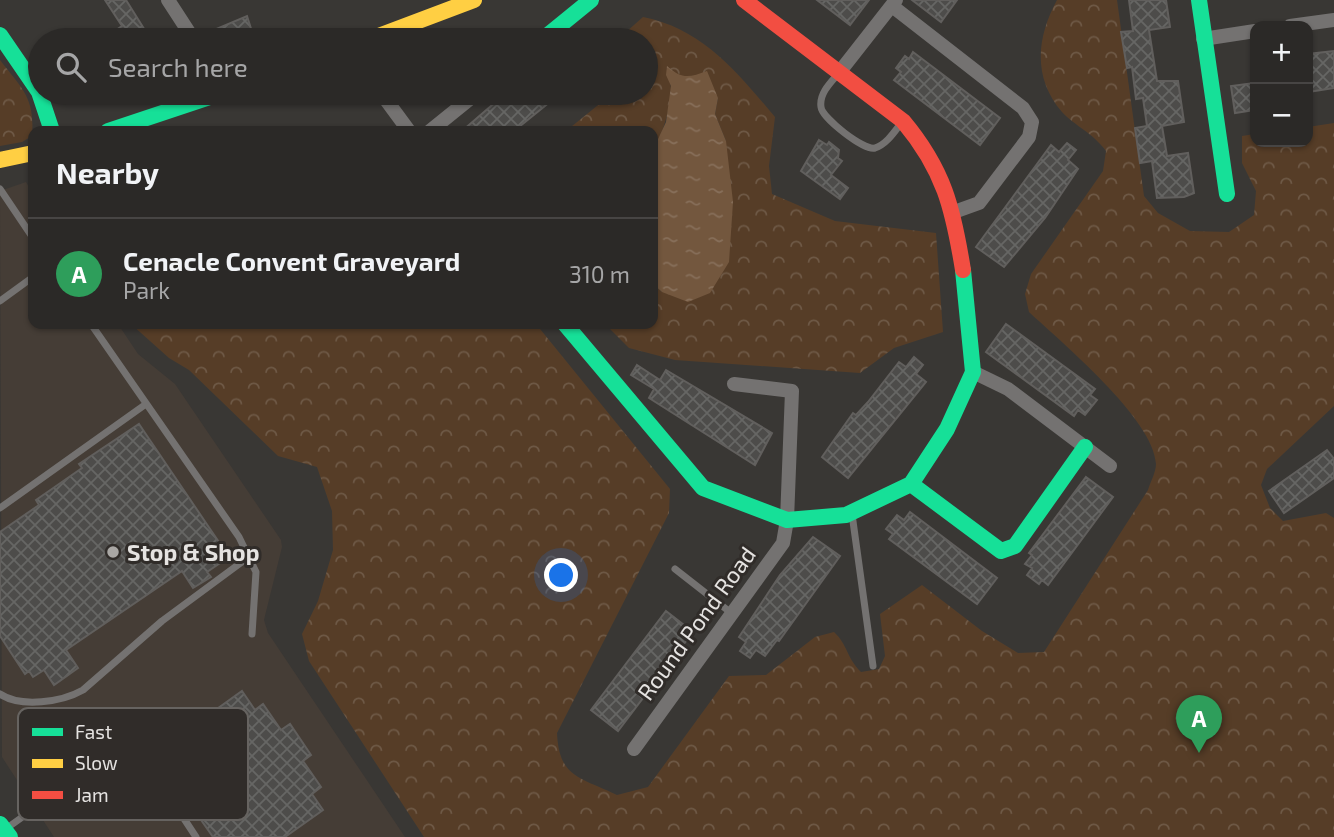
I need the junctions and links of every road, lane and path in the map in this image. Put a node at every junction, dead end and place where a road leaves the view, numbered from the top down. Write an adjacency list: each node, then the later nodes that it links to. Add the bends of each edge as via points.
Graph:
1 (168, 0): 9 (street)
2 (474, 0): 10 (street)
3 (591, 0): 11 (street)
4 (744, 0): 16 (street)
5 (1199, 0): 14 (street)
6 (894, 3): 16 (street); 30 (street, via 1023,108 1032,122 1029,136 979,203)
7 (1334, 20): 8 (street)
8 (1313, 23)
9 (186, 28)
10 (400, 28)
11 (557, 28)
12 (1250, 32): 14 (street)
13 (0, 35): 15 (street)
14 (1203, 39): 29 (street)
15 (28, 73)
16 (838, 74): 21 (street); 21 (lane, via 821,97 820,106 824,116 854,139 869,148 877,147)
17 (46, 105): 22 (street)
18 (186, 105): 23 (street)
19 (390, 105): 24 (street)
20 (462, 105): 25 (street)
21 (903, 121): 30 (street, via 942,177)
22 (51, 126)
23 (123, 126)
24 (405, 126)
25 (435, 126)
26 (28, 154): 27 (street)
27 (0, 160)
28 (0, 189): 31 (lane)
29 (1227, 194)
30 (954, 212): 36 (street)
31 (28, 231)
32 (28, 281): 33 (lane)
33 (0, 301)
34 (94, 329): 38 (lane)
35 (569, 329): 44 (street, via 703,488)
36 (973, 372): 39 (street, via 1008,389); 41 (street, via 947,429)
37 (734, 384): 44 (street, Round Pond Road, via 792,391)
38 (146, 404): 42 (lane); 45 (lane)
39 (1085, 447): 40 (street); 41 (street, via 1015,546 1001,551)
40 (1110, 466)
41 (911, 484): 43 (street)
42 (0, 508)
43 (852, 513): 44 (street); 49 (lane)
44 (787, 520): 47 (street, Round Pond Road, via 783,543)
45 (250, 556): 48 (lane, via 257,580); 50 (lane, via 69,698 15,701)
46 (675, 569): 47 (lane)
47 (730, 612): 51 (street, Round Pond Road)
48 (252, 634)
49 (873, 666)
50 (0, 694)
51 (634, 749)
52 (19, 820): 54 (lane)
53 (184, 820): 55 (lane)
54 (4, 831)
55 (196, 837)

